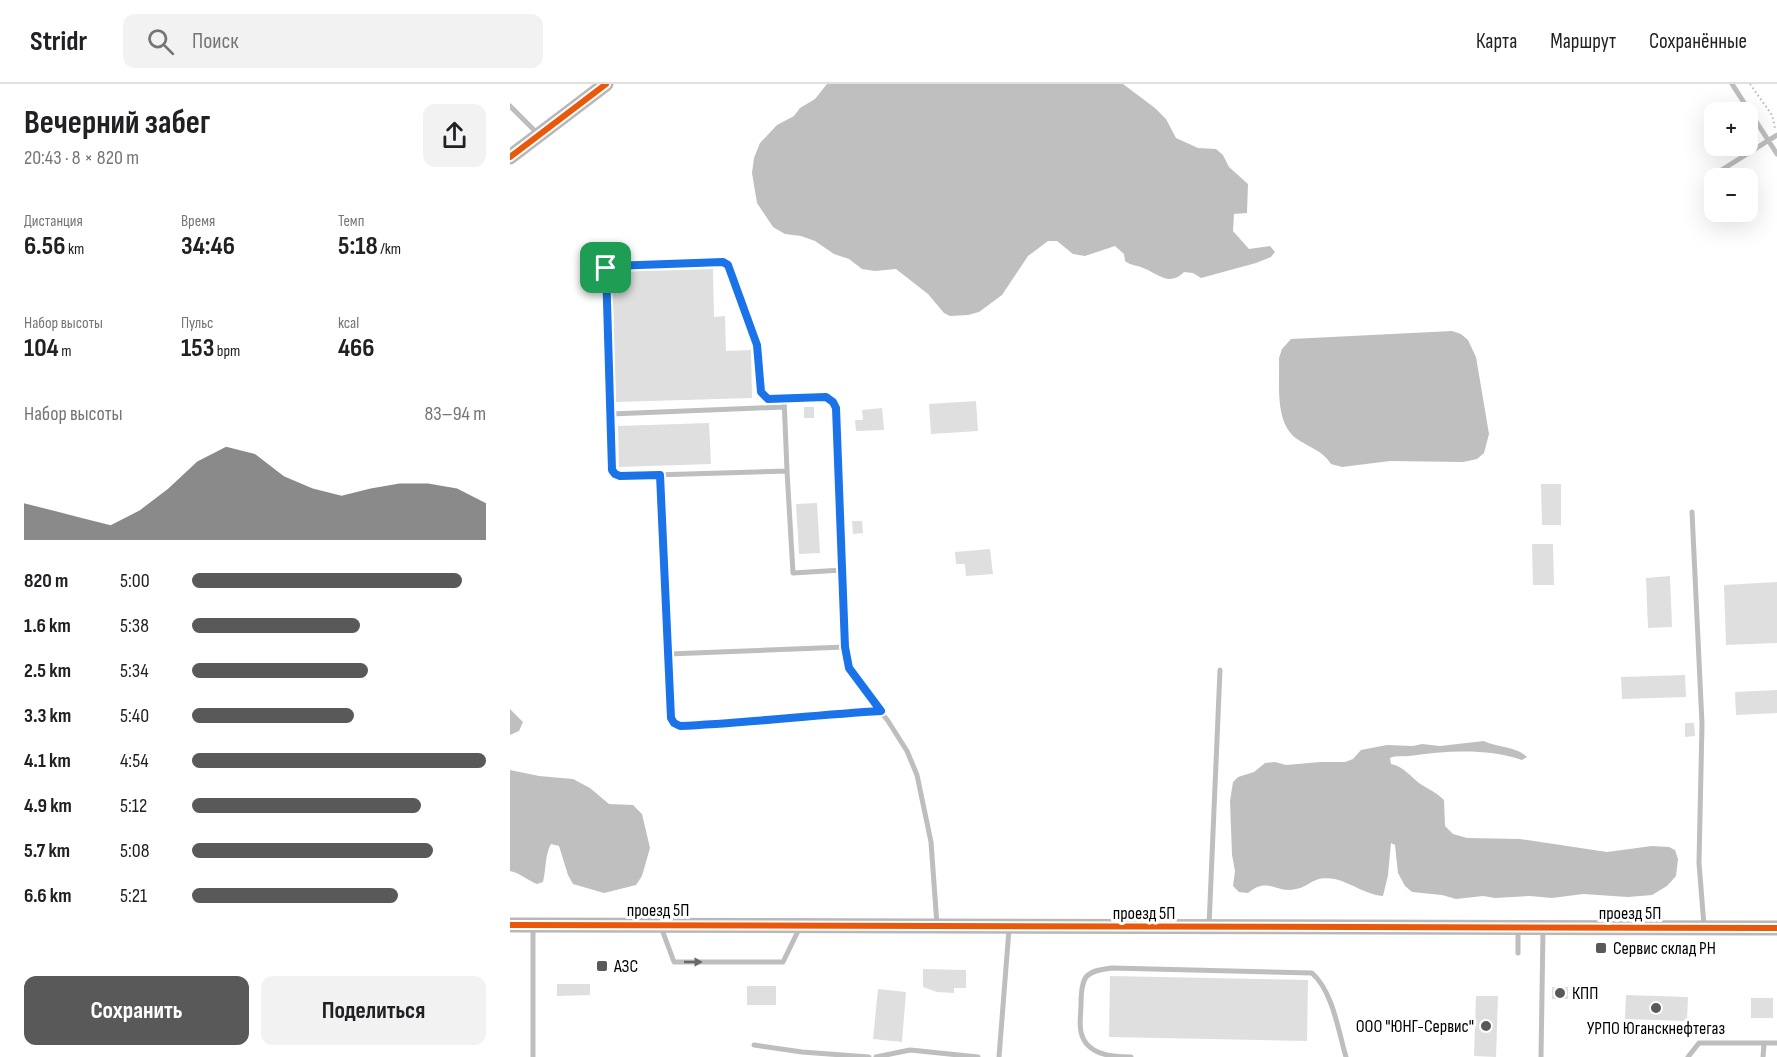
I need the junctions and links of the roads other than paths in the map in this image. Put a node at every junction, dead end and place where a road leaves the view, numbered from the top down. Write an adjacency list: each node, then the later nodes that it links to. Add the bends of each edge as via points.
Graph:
1 (606, 84): 5 (street)
2 (1732, 84): 6 (lane)
3 (510, 106): 5 (lane)
4 (1777, 133): 6 (lane)
5 (539, 135): 8 (street)
6 (1768, 140): 7 (lane); 9 (lane)
7 (1777, 154)
8 (510, 157)
9 (1725, 168)
10 (784, 398): 11 (lane); 12 (lane, via 768,399 761,392 757,345 728,265 723,262 611,266 606,268 606,274); 16 (lane, via 826,397 836,408)
11 (784, 407): 12 (lane); 13 (lane)
12 (611, 414): 14 (lane, via 615,474)
13 (787, 471): 14 (lane); 16 (lane, via 793,573)
14 (660, 475): 18 (lane)
15 (1692, 512): 30 (lane, via 1702,724 1699,863)
16 (842, 570): 17 (lane)
17 (845, 647): 18 (lane); 20 (lane, via 849,668)
18 (669, 654): 20 (lane, via 671,718 680,726)
19 (1220, 670): 27 (lane)
20 (881, 711): 25 (lane, via 917,775 931,842)
21 (510, 925): 22 (street, проезд 5П)
22 (533, 925): 24 (street, проезд 5П); 36 (lane)
23 (800, 925): 24 (street, проезд 5П); 24 (lane, one-way to 23, via 674,962 783,962); 25 (street, проезд 5П)
24 (660, 926)
25 (937, 926): 26 (street, проезд 5П)
26 (1010, 927): 27 (street, проезд 5П); 40 (lane)
27 (1209, 928): 28 (street, проезд 5П)
28 (1518, 928): 29 (street, проезд 5П); 32 (lane)
29 (1543, 928): 30 (street, проезд 5П, via 1666,934); 43 (lane)
30 (1704, 928): 31 (street, проезд 5П)
31 (1777, 928)
32 (1518, 952)
33 (1777, 1043): 34 (lane)
34 (1764, 1044): 44 (lane, via 1699,1043); 45 (lane)
35 (754, 1045): 37 (lane)
36 (533, 1057)
37 (869, 1057)
38 (876, 1057): 39 (lane, via 910,1050)
39 (978, 1057)
40 (999, 1057)
41 (1131, 1057): 42 (lane, via 1098,1053 1086,1043 1081,1032 1081,991 1086,977 1096,970 1312,973 1328,998)
42 (1346, 1057)
43 (1542, 1057)
44 (1688, 1057)
45 (1763, 1057)

